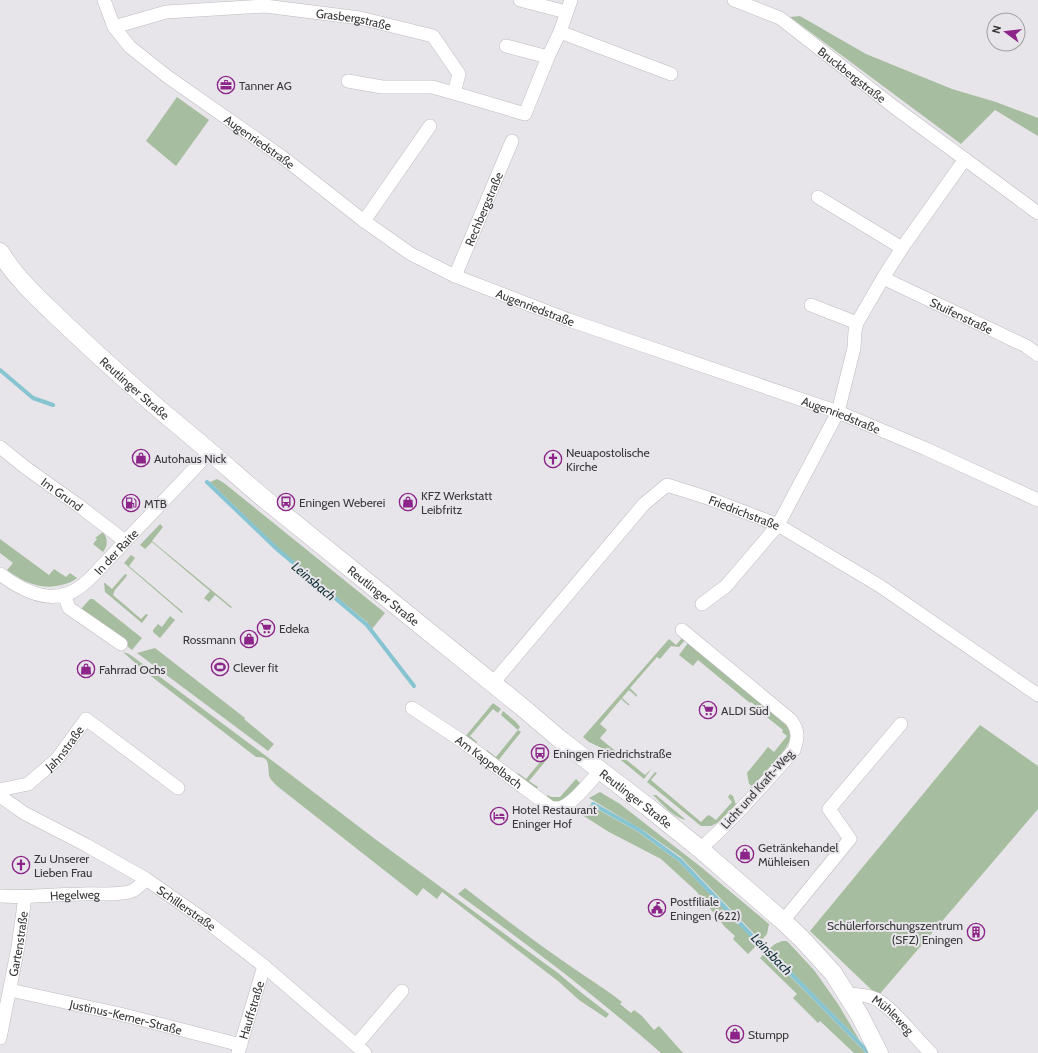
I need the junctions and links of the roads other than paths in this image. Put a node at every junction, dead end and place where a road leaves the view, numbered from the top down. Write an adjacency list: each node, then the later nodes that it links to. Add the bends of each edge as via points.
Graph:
1 (104, 0): 5 (street, Augenriedstraße)
2 (520, 0): 4 (street)
3 (734, 0): 14 (street, Bruckbergstraße, via 780,18)
4 (569, 6): 6 (street)
5 (114, 27): 11 (street, Grasbergstraße, via 166,12 265,6 360,18 433,36 459,74); 17 (street, Augenriedstraße, via 130,47 168,77 285,159)
6 (560, 32): 8 (street); 9 (street)
7 (506, 46): 8 (street)
8 (548, 57): 11 (street, via 525,114)
9 (671, 74)
10 (348, 81): 11 (street, via 382,88 432,87)
11 (454, 93)
12 (430, 126): 17 (street)
13 (512, 141): 20 (street, Rechbergstraße)
14 (965, 159): 16 (street); 18 (street)
15 (818, 197): 18 (street)
16 (1038, 213)
17 (364, 221): 20 (street, Augenriedstraße, via 412,254)
18 (902, 248): 21 (street)
19 (0, 252): 27 (main road, Reutlinger Straße, via 31,290 88,346)
20 (455, 276): 25 (street, Augenriedstraße, via 603,333)
21 (883, 278): 23 (street); 24 (street, Stuifenstraße, via 1026,346)
22 (811, 305): 23 (street)
23 (857, 323): 25 (street, via 854,348)
24 (1038, 355)
25 (838, 412): 28 (street, Augenriedstraße); 29 (street)
26 (0, 447): 30 (street, Im Grund)
27 (210, 452): 30 (street, In der Raite); 36 (main road, Reutlinger Straße)
28 (1038, 500)
29 (778, 525): 33 (street, via 726,586); 36 (street, Friedrichstraße, via 667,485 644,504); 37 (street, Friedrichstraße, via 880,586)
30 (125, 541): 32 (street, In der Raite, via 86,582 76,590)
31 (0, 574): 32 (street, In der Raite, via 29,592 46,596)
32 (64, 594): 35 (street, via 69,608)
33 (702, 604)
34 (682, 630): 44 (street, Licht und Kraft-Weg, via 791,720 798,734 794,750)
35 (121, 644)
36 (493, 683): 40 (main road, Reutlinger Straße)
37 (1038, 695)
38 (412, 708): 40 (street, Am Kappelbach, via 550,807 561,808 567,805)
39 (901, 724): 48 (street, via 829,809 850,840)
40 (600, 770): 44 (main road, Reutlinger Straße)
41 (178, 788): 42 (street, Jahnstraße, via 86,719 57,759 28,784)
42 (0, 790)
43 (0, 796): 45 (street, Schillerstraße, via 24,813)
44 (700, 849): 48 (main road, Reutlinger Straße)
45 (146, 879): 47 (street, Hegelweg, via 132,891 123,893); 49 (street, Schillerstraße)
46 (0, 896): 47 (street, Hegelweg)
47 (25, 897): 50 (street, Gartenstraße)
48 (783, 920): 52 (main road, Reutlinger Straße, via 833,973)
49 (264, 966): 54 (street, Hauffstraße); 55 (street, Schillerstraße)
50 (10, 990): 53 (street, Gartenstraße); 54 (street, Justinus-Kerner-Straße, via 120,1014)
51 (402, 991): 55 (street, Schillerstraße)
52 (846, 992): 56 (main road, Reutlinger Straße); 57 (street, Mühleweg, via 876,998 895,1014)
53 (0, 1038)
54 (239, 1049)
55 (360, 1049)
56 (879, 1053)
57 (931, 1053)

